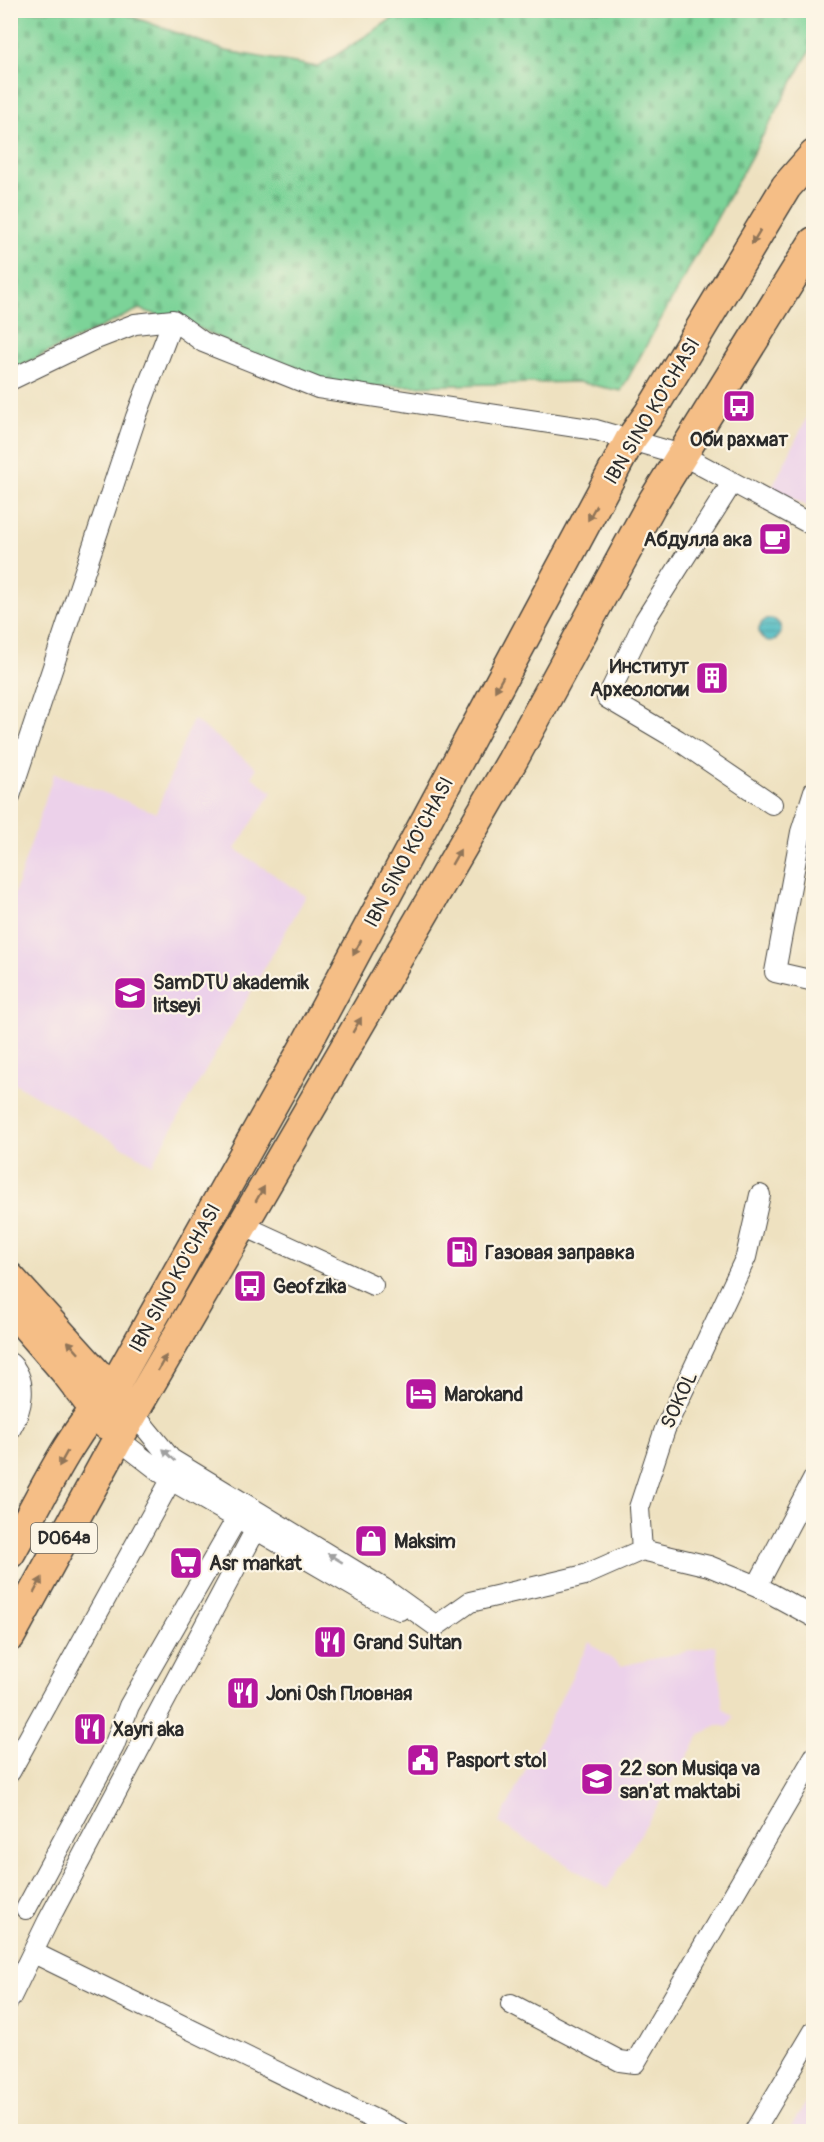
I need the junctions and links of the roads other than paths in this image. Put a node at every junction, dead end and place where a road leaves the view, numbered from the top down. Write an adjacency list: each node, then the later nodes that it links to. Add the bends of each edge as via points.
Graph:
1 (813, 134): 3 (main road)
2 (813, 155): 3 (main road, IBN SINO KO'CHASI)
3 (786, 187): 7 (main road, IBN SINO KO'CHASI, one-way to 7)
4 (813, 242): 8 (main road, IBN SINO KO'CHASI)
5 (173, 320): 6 (street, via 135,324); 7 (street, via 202,342 318,388 596,430); 12 (street, via 136,417)
6 (10, 380)
7 (630, 440): 8 (street); 21 (main road, IBN SINO KO'CHASI, one-way to 21, via 308,1041)
8 (682, 455): 9 (street); 16 (main road, IBN SINO KO'CHASI, one-way to 8, via 512,761)
9 (732, 483): 10 (street); 13 (street, via 645,620 607,698 678,740)
10 (813, 526)
11 (813, 791): 14 (street, via 801,832 775,972)
12 (10, 796)
13 (772, 804)
14 (813, 981)
15 (760, 1196): 29 (street, SOKOL, via 746,1257 665,1429 639,1508)
16 (242, 1225): 18 (street); 22 (main road, IBN SINO KO'CHASI, one-way to 16)
17 (10, 1278): 21 (main road, one-way to 17)
18 (373, 1285)
19 (10, 1308): 21 (main road, via 66,1372)
20 (10, 1363): 23 (street, via 17,1369 23,1396 20,1413)
21 (103, 1400): 22 (main road); 24 (main road); 30 (main road, IBN SINO KO'CHASI / D064a, one-way to 30)
22 (134, 1414): 24 (main road, IBN SINO KO'CHASI / D064a); 33 (street, one-way to 22, via 383,1588 171,1459)
23 (10, 1430)
24 (118, 1439): 26 (street); 34 (main road, IBN SINO KO'CHASI / D064a, one-way to 24)
25 (813, 1478): 31 (street)
26 (171, 1480): 27 (street); 36 (street)
27 (237, 1518): 28 (street); 37 (street, via 129,1706 114,1746)
28 (256, 1528): 33 (street, via 377,1600); 38 (street)
29 (642, 1550): 31 (street, via 709,1566); 33 (street, via 585,1575 470,1602)
30 (10, 1553)
31 (757, 1586): 32 (street)
32 (813, 1617)
33 (436, 1626)
34 (10, 1636)
35 (813, 1757): 41 (street, via 635,2063 620,2061)
36 (10, 1772)
37 (18, 1905): 38 (street)
38 (48, 1921): 39 (street)
39 (34, 1953): 40 (street); 43 (street)
40 (10, 1999)
41 (511, 2004)
42 (813, 2031): 44 (street)
43 (400, 2132)
44 (754, 2132)

